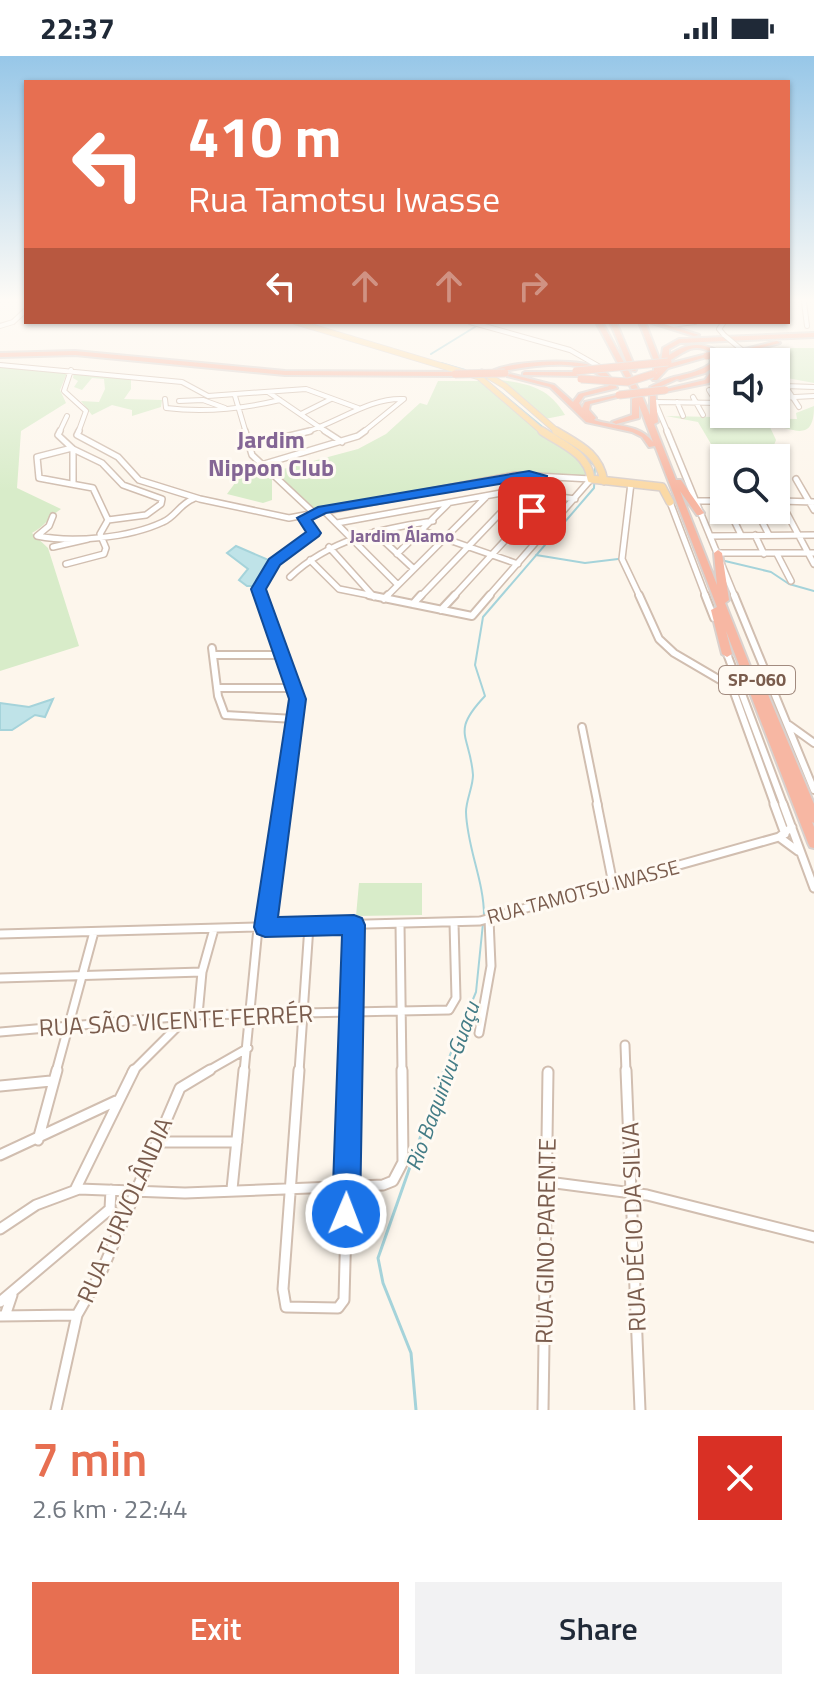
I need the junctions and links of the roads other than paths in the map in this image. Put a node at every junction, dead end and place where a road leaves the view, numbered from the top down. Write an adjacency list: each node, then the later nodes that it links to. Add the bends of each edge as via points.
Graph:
1 (3, 365): 17 (street)
2 (201, 365): 19 (highway, via 271,372)
3 (255, 365): 19 (highway)
4 (440, 365): 60 (main road, via 479,377 543,432 579,454)
5 (451, 365): 60 (main road, via 493,378 553,429 593,454 601,465)
6 (549, 365): 20 (highway)
7 (578, 365): 44 (highway, via 592,367 614,387 584,399)
8 (597, 365): 16 (street)
9 (621, 365): 18 (highway, SP-060)
10 (631, 365): 49 (highway, SP-060)
11 (646, 365): 21 (highway, bridge)
12 (654, 365): 18 (highway, bridge)
13 (656, 365): 22 (highway)
14 (664, 365): 22 (highway)
15 (710, 365): 49 (highway, via 652,388)
16 (600, 367)
17 (71, 370): 28 (street, via 182,382 203,395); 68 (street, via 64,391 86,411 77,435 118,457 139,480)
18 (624, 372): 21 (highway, bridge); 44 (highway, via 638,409 634,418 607,422); 117 (highway, SP-060)
19 (455, 373): 20 (highway, bridge); 20 (highway, bridge)
20 (504, 373): 21 (highway); 21 (highway); 44 (highway, via 552,386)
21 (578, 375): 22 (highway, bridge, via 628,382)
22 (654, 376): 44 (highway, bridge, via 579,397)
23 (710, 380): 44 (highway, bridge, via 593,400)
24 (790, 386): 25 (street)
25 (814, 387)
26 (187, 391): 33 (street)
27 (268, 392): 28 (street); 34 (street, via 306,389); 35 (street)
28 (235, 396): 43 (street)
29 (814, 396): 31 (street)
30 (693, 397): 39 (street)
31 (791, 397): 40 (street)
32 (165, 399): 42 (street, via 166,408)
33 (196, 399): 36 (street); 42 (street)
34 (331, 399): 41 (street); 45 (street)
35 (280, 400): 43 (street); 45 (street)
36 (179, 401)
37 (677, 402): 39 (street); 48 (street); 70 (street, via 655,404)
38 (710, 404): 39 (street)
39 (698, 405): 46 (street)
40 (799, 407)
41 (358, 408): 50 (street); 52 (street, via 404,398 365,433)
42 (228, 410): 43 (street)
43 (239, 410): 53 (street)
44 (582, 411): 73 (highway, via 591,421 641,432 649,439)
45 (301, 414): 50 (street)
46 (703, 415)
47 (67, 416): 55 (street, via 58,435)
48 (683, 416)
49 (654, 422): 61 (highway, SP-060)
50 (321, 428): 51 (street); 52 (street)
51 (261, 442): 53 (street); 54 (street)
52 (342, 442): 56 (street)
53 (247, 446): 56 (street)
54 (266, 447)
55 (72, 448): 63 (street); 63 (street, via 37,457 40,479); 83 (street, via 102,463 123,485 162,499 149,514)
56 (261, 465): 79 (street)
57 (516, 475): 58 (street); 64 (street); 65 (street)
58 (540, 476): 60 (street); 66 (street)
59 (796, 479): 74 (street)
60 (598, 480): 62 (main road); 69 (street)
61 (678, 482): 80 (highway); 122 (highway, SP-060)
62 (631, 483): 73 (main road, via 662,487); 140 (street, via 624,562 659,639 732,687)
63 (73, 484): 83 (street, via 93,488)
64 (512, 491): 67 (street); 102 (street, via 509,504)
65 (419, 493): 76 (street); 77 (street)
66 (537, 494): 69 (street); 108 (street, via 532,511)
67 (487, 496): 75 (street); 99 (street)
68 (200, 499): 82 (street, via 261,515); 91 (street, via 188,499 160,524)
69 (575, 499): 111 (street)
70 (696, 501): 71 (street); 80 (street)
71 (710, 501)
72 (790, 501): 74 (street)
73 (670, 502): 125 (street)
74 (812, 502): 78 (street)
75 (449, 503): 76 (street); 84 (street)
76 (428, 507): 86 (street)
77 (323, 510): 79 (street); 86 (street)
78 (814, 510)
79 (314, 513): 82 (street)
80 (700, 513): 96 (street)
81 (53, 516): 91 (street, via 37,536)
82 (304, 518): 119 (street, via 314,533 274,563)
83 (108, 520): 91 (street)
84 (433, 521): 89 (street); 90 (street)
85 (790, 522): 97 (street)
86 (337, 523): 98 (street)
87 (736, 524): 92 (street)
88 (763, 524): 94 (street)
89 (423, 531): 99 (street); 105 (street)
90 (374, 532): 98 (street); 105 (street)
91 (101, 534): 100 (street); 110 (street, via 104,554)
92 (741, 535): 93 (street); 96 (street)
93 (755, 535): 94 (street); 106 (street)
94 (769, 535): 97 (street)
95 (814, 535): 97 (street)
96 (710, 536): 103 (street)
97 (798, 536): 104 (street)
98 (352, 538): 101 (street); 116 (street)
99 (445, 539): 102 (street); 113 (street)
100 (53, 547)
101 (329, 547): 109 (street); 120 (street)
102 (468, 547): 108 (street); 123 (street)
103 (718, 553): 106 (street); 122 (highway); 130 (street)
104 (811, 553): 107 (street); 112 (street)
105 (397, 554): 113 (street)
106 (764, 554): 107 (street)
107 (777, 554): 115 (street)
108 (491, 555): 111 (street); 124 (street)
109 (310, 560): 114 (street); 120 (street, via 336,588)
110 (66, 564)
111 (518, 564): 124 (street, via 469,616)
112 (814, 564)
113 (414, 569): 116 (street)
114 (292, 575)
115 (791, 581)
116 (398, 585): 121 (street)
117 (712, 586): 125 (highway); 141 (highway, SP-060)
118 (249, 591): 119 (street)
119 (259, 593): 126 (street)
120 (374, 597): 121 (street)
121 (384, 599): 123 (street)
122 (724, 600): 135 (highway, SP-060)
123 (413, 605): 124 (street)
124 (441, 610)
125 (727, 654): 139 (street)
126 (282, 655): 127 (street, via 212,652); 128 (street)
127 (217, 688): 128 (street); 129 (street, via 227,717)
128 (294, 688): 129 (street)
129 (295, 719): 150 (street)
130 (789, 725): 132 (street); 133 (street)
131 (582, 727): 143 (street)
132 (793, 735): 133 (street); 136 (street)
133 (806, 737): 134 (street)
134 (814, 743)
135 (790, 760): 136 (highway); 138 (highway, SP-060)
136 (811, 790): 137 (highway)
137 (814, 802)
138 (814, 818)
139 (792, 827): 140 (street); 142 (street)
140 (782, 836): 142 (street); 143 (street, RUA TAMOTSU IWASSE)
141 (814, 843)
142 (801, 853): 144 (street)
143 (613, 884): 145 (street, RUA TAMOTSU IWASSE)
144 (814, 888)
145 (486, 920): 146 (street, RUA TAMOTSU IWASSE); 164 (street, via 491,966)
146 (454, 923): 147 (street, RUA TAMOTSU IWASSE); 158 (street, RUA SÃO VICENTE FERRÉR, via 456,998 449,1010)
147 (400, 924): 148 (street, RUA TAMOTSU IWASSE); 158 (street)
148 (354, 925): 149 (street, RUA TAMOTSU IWASSE); 157 (street)
149 (309, 926): 150 (street, RUA TAMOTSU IWASSE); 159 (street)
150 (262, 928): 151 (street, RUA TAMOTSU IWASSE); 160 (street)
151 (214, 929): 152 (street, RUA TAMOTSU IWASSE); 154 (street)
152 (94, 932): 153 (street, RUA TAMOTSU IWASSE); 155 (street)
153 (0, 934)
154 (202, 972): 155 (street); 161 (street)
155 (82, 976): 156 (street); 162 (street)
156 (0, 978)
157 (351, 1011): 158 (street, RUA SÃO VICENTE FERRÉR); 159 (street, RUA SÃO VICENTE FERRÉR); 178 (street)
158 (403, 1011): 178 (street, via 402,1168 393,1181)
159 (303, 1012): 160 (street, RUA SÃO VICENTE FERRÉR); 179 (street)
160 (251, 1013): 161 (street, RUA SÃO VICENTE FERRÉR); 166 (street)
161 (194, 1015): 162 (street, RUA SÃO VICENTE FERRÉR); 170 (street, via 142,1059)
162 (67, 1026): 163 (street, RUA SÃO VICENTE FERRÉR); 168 (street)
163 (0, 1032)
164 (479, 1033)
165 (625, 1045): 184 (street, RUA DÉCIO DA SILVA)
166 (248, 1048): 174 (street, RUA TURVOLÂNDIA, via 180,1088); 175 (street)
167 (548, 1072): 177 (street, RUA GINO PARENTE)
168 (51, 1081): 169 (street); 173 (street)
169 (0, 1086)
170 (117, 1100): 171 (street); 172 (street)
171 (95, 1111): 172 (street); 173 (street)
172 (109, 1118): 181 (street)
173 (38, 1140): 176 (street)
174 (156, 1142): 175 (street); 183 (street, RUA TURVOLÂNDIA)
175 (237, 1142): 180 (street)
176 (0, 1155)
177 (548, 1182): 184 (street); 194 (street, RUA GINO PARENTE)
178 (347, 1186): 179 (street); 179 (street, via 344,1300 338,1308 286,1307)
179 (291, 1187): 180 (street)
180 (232, 1189): 183 (street)
181 (75, 1190): 182 (street); 187 (street, via 36,1205)
182 (111, 1190): 183 (street); 185 (street)
183 (136, 1190): 186 (street, RUA TURVOLÂNDIA)
184 (634, 1193): 188 (street); 195 (street, RUA DÉCIO DA SILVA)
185 (110, 1209): 186 (street); 189 (street)
186 (120, 1221): 191 (street, RUA TURVOLÂNDIA, via 101,1273)
187 (0, 1229)
188 (814, 1237)
189 (17, 1289): 190 (street); 192 (street)
190 (0, 1302)
191 (77, 1315): 192 (street); 193 (street, RUA TURVOLÂNDIA)
192 (3, 1316)
193 (56, 1410)
194 (543, 1410)
195 (640, 1410)

